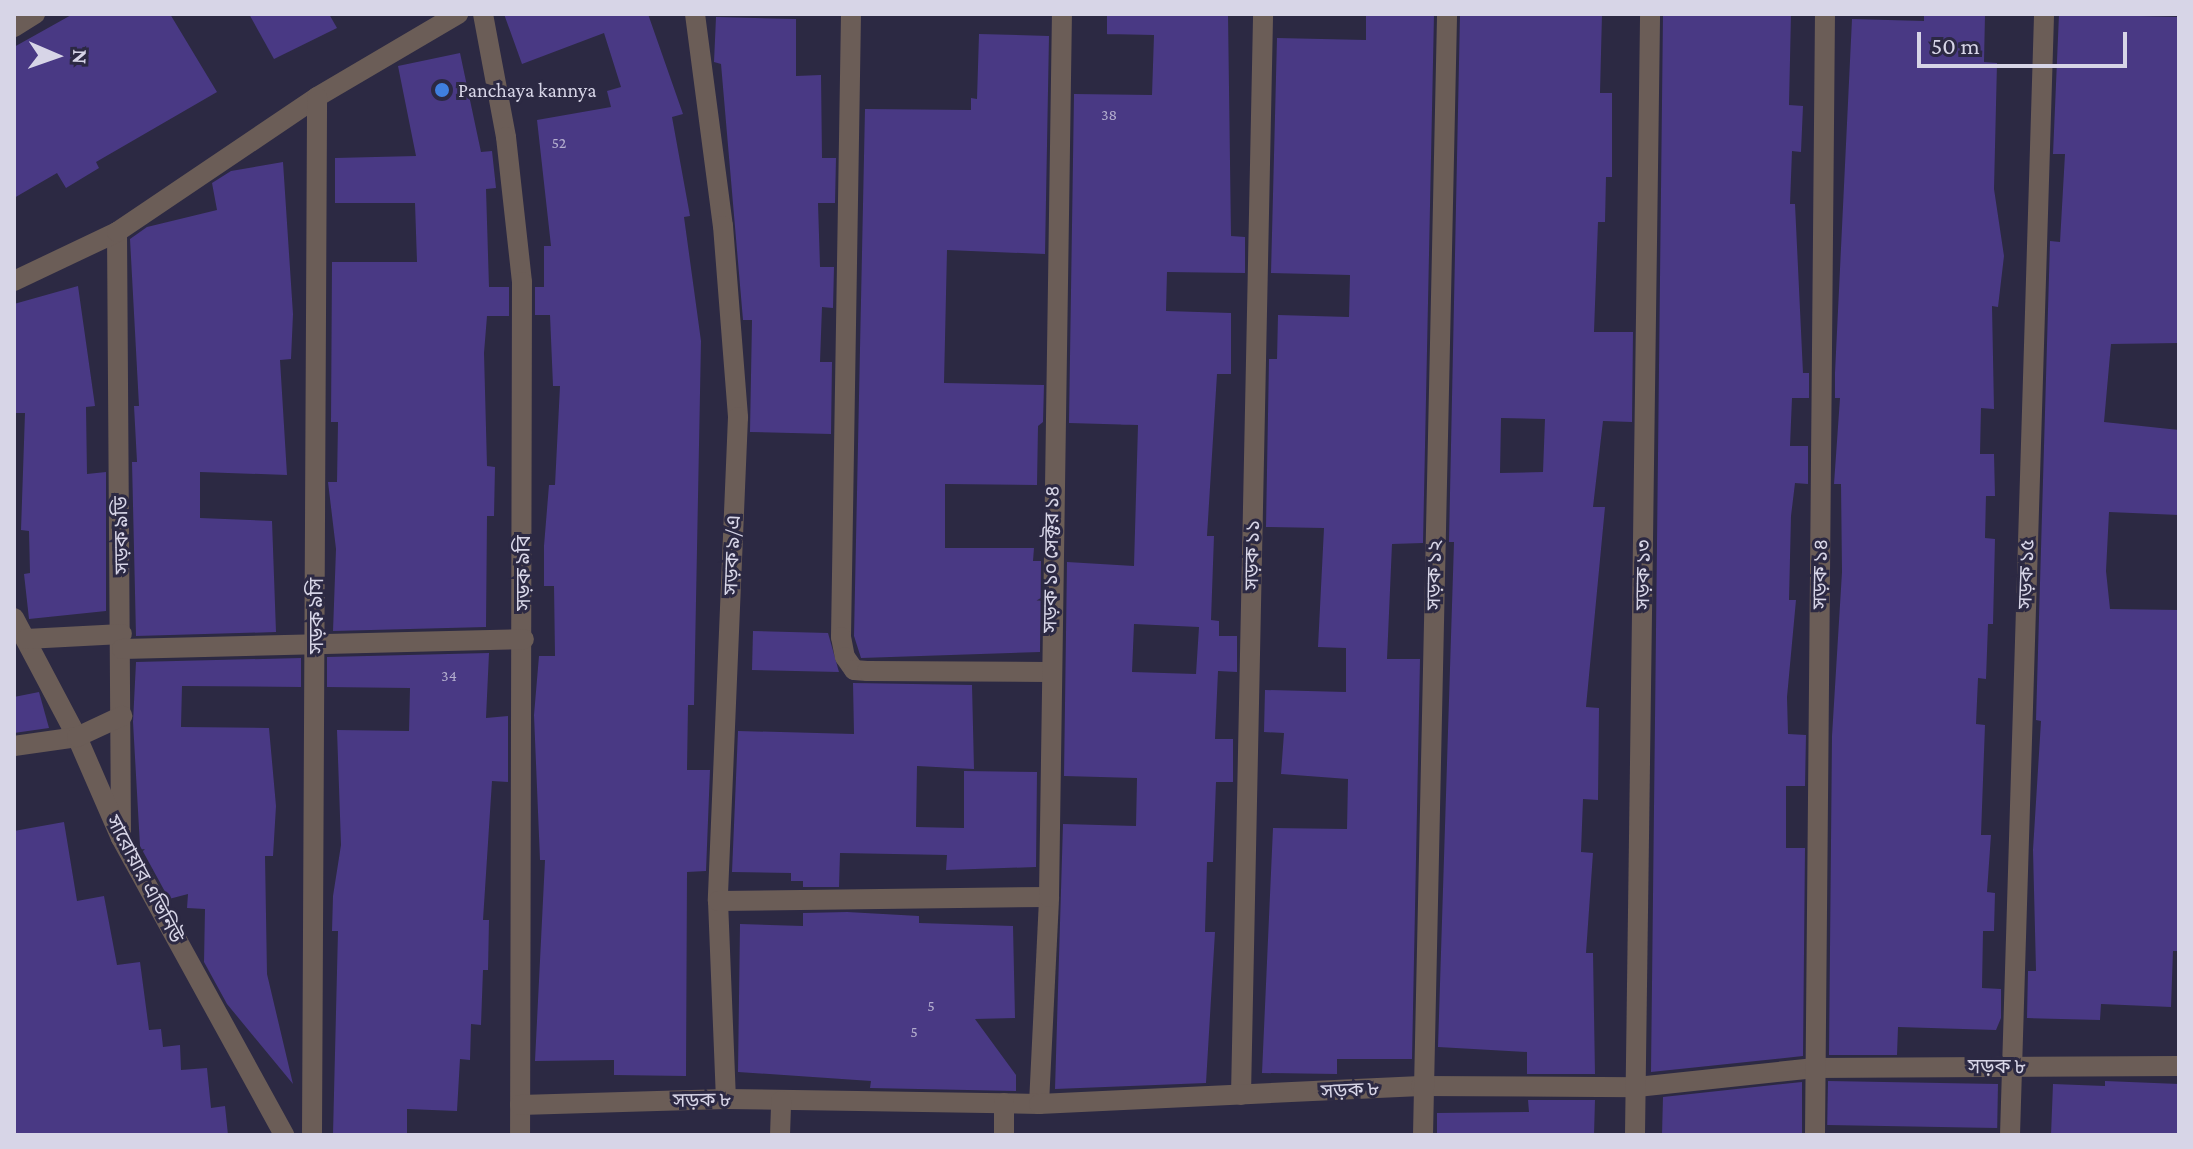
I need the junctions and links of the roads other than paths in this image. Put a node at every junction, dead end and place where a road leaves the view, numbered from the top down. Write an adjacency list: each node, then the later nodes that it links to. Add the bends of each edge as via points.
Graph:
1 (35, 14): 12 (street)
2 (458, 14): 13 (street)
3 (483, 14): 18 (street, সড়ক ৯বি, via 506,137 522,282)
4 (695, 14): 27 (street, সড়ক ৯/এ, via 723,226 738,417)
5 (851, 14): 21 (street, via 841,637 845,657 854,670 867,671)
6 (1062, 14): 21 (street, সড়ক ১০ সেক্টর ১৪)
7 (1263, 14): 33 (street, সড়ক ১১)
8 (1447, 14): 31 (street, সড়ক ১২)
9 (1650, 14): 32 (street, সড়ক ১৩)
10 (1825, 14): 30 (street, সড়ক ১৪)
11 (2044, 14): 28 (street, সড়ক ১৫)
12 (14, 27)
13 (317, 97): 14 (street); 20 (street, সড়ক ৯সি)
14 (117, 232): 15 (street); 19 (street, সড়ক ৯ডি)
15 (14, 281)
16 (14, 618): 17 (street, সারোয়ার এভিনিউ)
17 (26, 639): 19 (street); 23 (street, সারোয়ার এভিনিউ)
18 (524, 639): 20 (street); 38 (street, সড়ক ৯বি)
19 (122, 642): 20 (street); 22 (street, সড়ক ৯ডি)
20 (316, 643): 40 (street, সড়ক ৯সি)
21 (1048, 672): 26 (street, সড়ক ১০ সেক্টর ১৪)
22 (122, 716): 23 (street); 25 (street, সড়ক ৯ডি)
23 (77, 737): 24 (street); 25 (street, সারোয়ার এভিনিউ)
24 (14, 746)
25 (121, 838): 39 (street, সারোয়ার এভিনিউ)
26 (1049, 897): 27 (street); 37 (street, সড়ক ১০ সেক্টর ১৪)
27 (718, 901): 34 (street, সড়ক ৯/এ)
28 (2010, 1065): 29 (street, সড়ক ৮); 30 (street, সড়ক ৮); 47 (street, সড়ক ১৫)
29 (2179, 1066)
30 (1815, 1068): 32 (street, সড়ক ৮); 46 (street, সড়ক ১৪)
31 (1421, 1086): 32 (street, সড়ক ৮); 33 (street, সড়ক ৮); 44 (street, সড়ক ১২)
32 (1637, 1087): 45 (street, সড়ক ১৩)
33 (1241, 1095): 37 (street, সড়ক ৮)
34 (726, 1099): 35 (street, সড়ক ৮); 38 (street, সড়ক ৮)
35 (781, 1101): 36 (street, সড়ক ৮); 42 (street)
36 (1004, 1103): 37 (street, সড়ক ৮); 43 (street)
37 (1039, 1104)
38 (520, 1105): 41 (street, সড়ক ৯বি)
39 (284, 1135)
40 (312, 1135)
41 (520, 1135)
42 (780, 1135)
43 (1004, 1135)
44 (1423, 1135)
45 (1635, 1135)
46 (1815, 1135)
47 (2010, 1135)

